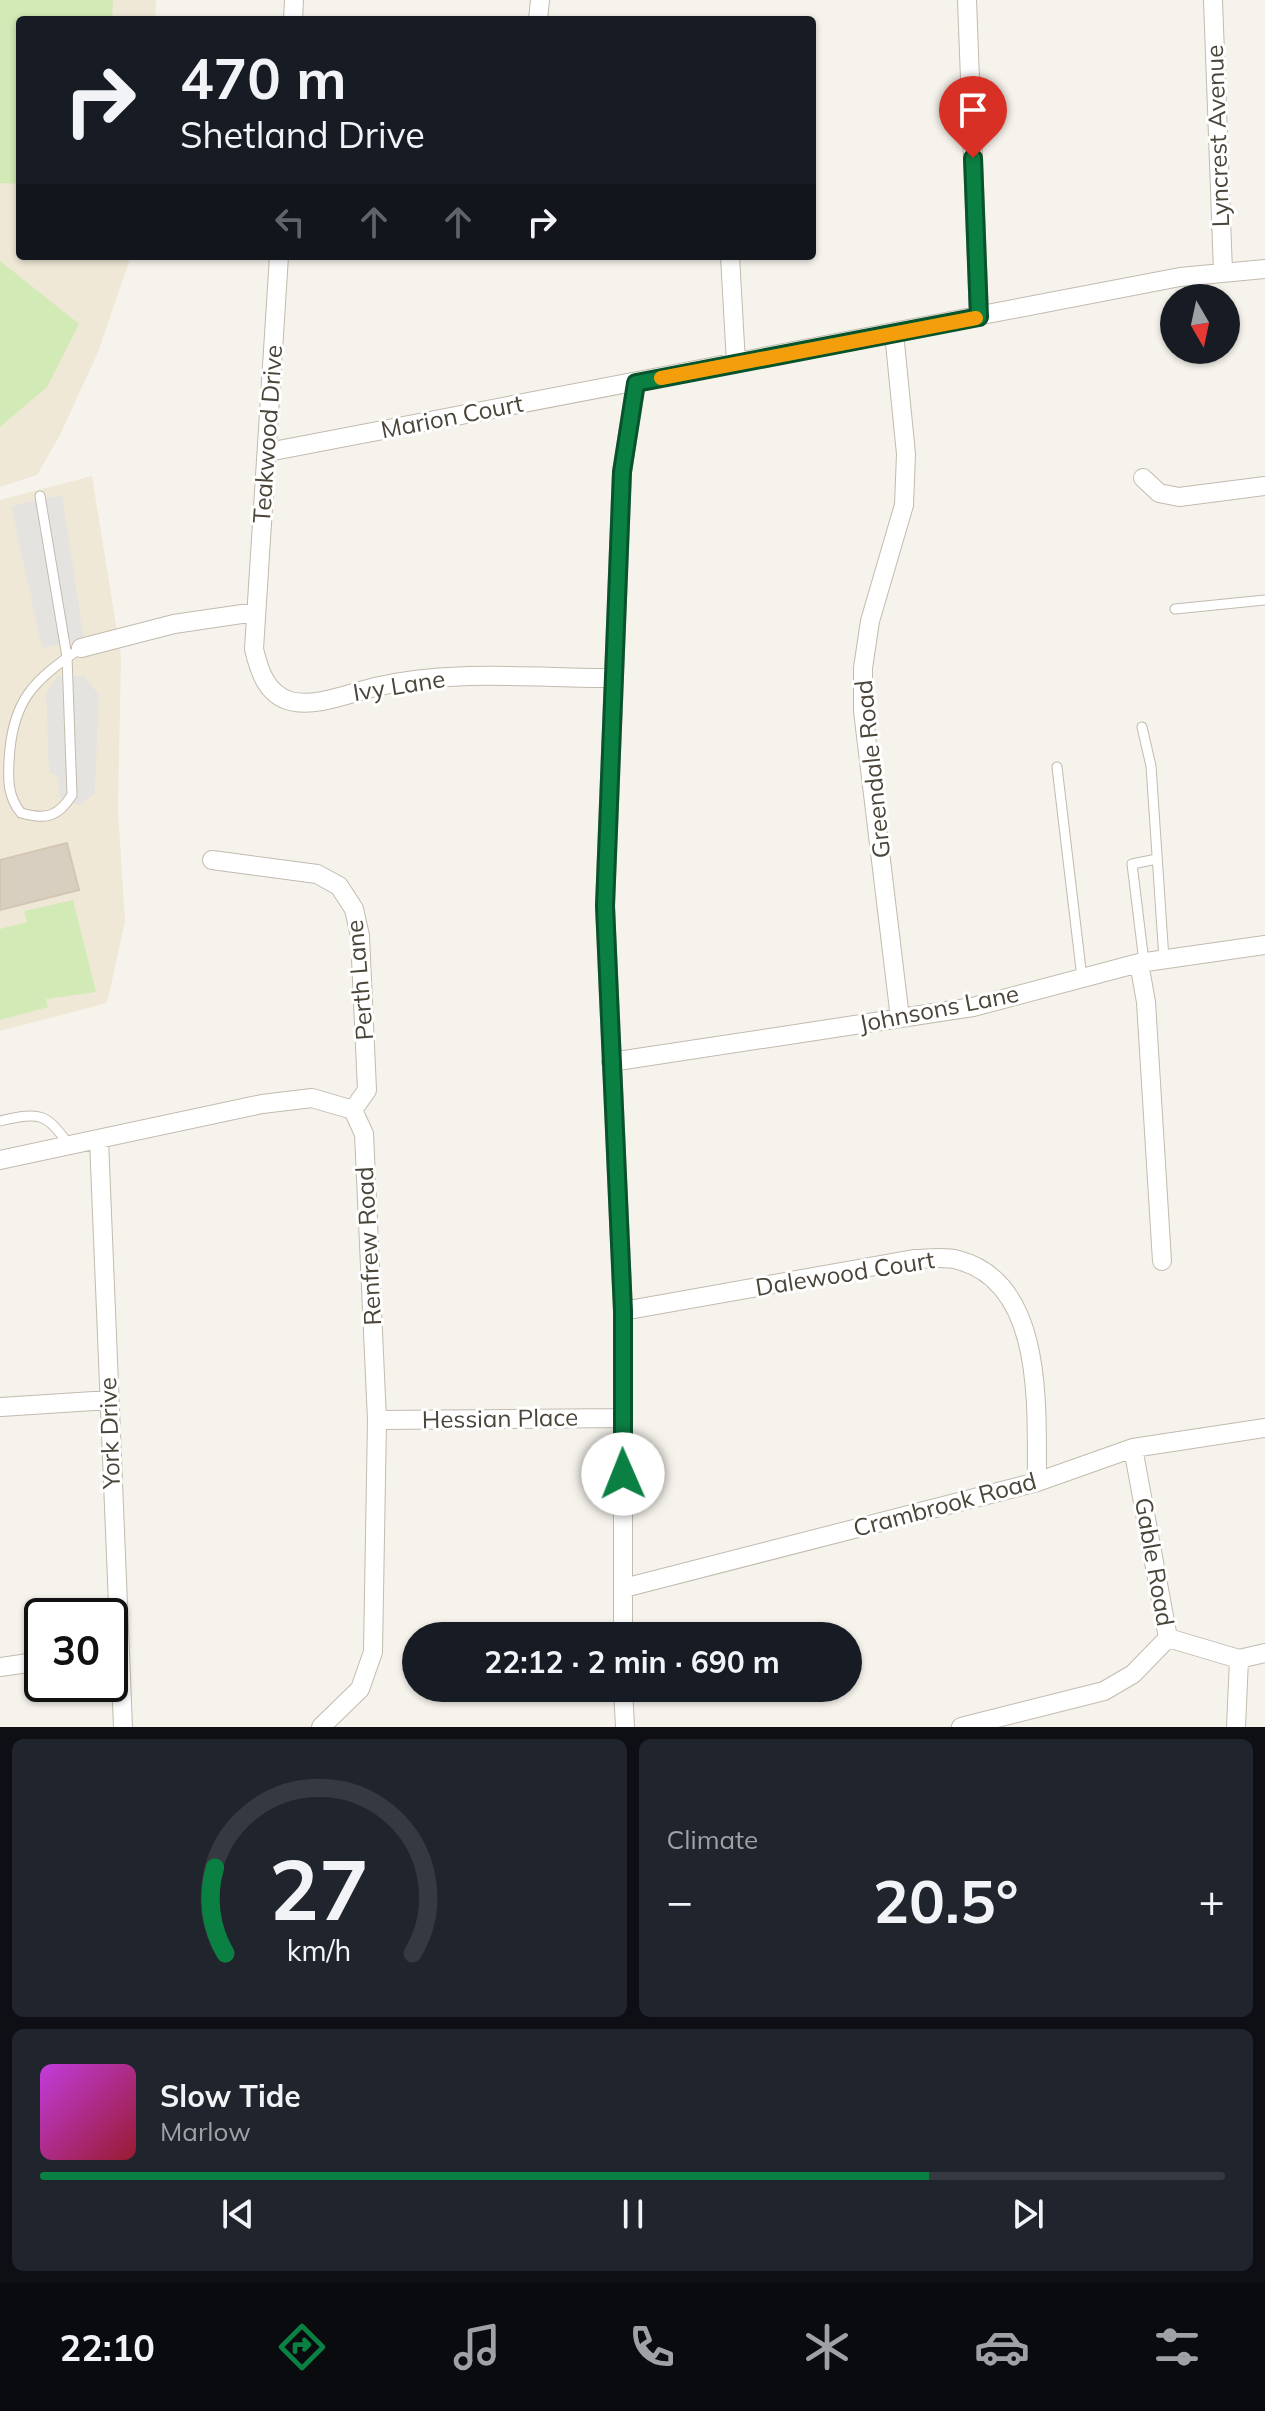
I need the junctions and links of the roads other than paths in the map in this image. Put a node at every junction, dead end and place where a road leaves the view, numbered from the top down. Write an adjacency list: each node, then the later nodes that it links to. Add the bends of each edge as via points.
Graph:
1 (967, 0): 7 (street)
2 (1213, 0): 6 (street, Lyncrest Avenue)
3 (279, 260): 11 (street, Teakwood Drive)
4 (730, 260): 9 (street)
5 (1265, 269): 6 (street, Marion Court)
6 (1223, 272): 7 (street, Marion Court)
7 (979, 317): 8 (street, Marion Court)
8 (894, 333): 9 (street, Marion Court); 28 (street, Greendale Road, via 906,454 904,505 870,621 863,711)
9 (736, 363): 10 (street, Marion Court)
10 (636, 383): 11 (street, Marion Court); 19 (street, via 622,472)
11 (268, 452): 17 (street, Teakwood Drive)
12 (1143, 478): 13 (street, via 1159,493 1179,497)
13 (1265, 486)
14 (40, 496): 18 (lane)
15 (1265, 600): 16 (lane)
16 (1175, 609)
17 (256, 612): 18 (street, via 174,624); 19 (street, Ivy Lane, via 254,649 260,675 290,701 432,677)
18 (74, 652): 18 (lane, via 48,670 15,713 9,790 21,813 39,818 62,811 72,795)
19 (613, 678): 29 (street, via 605,906)
20 (1142, 727): 22 (lane, via 1151,766)
21 (1057, 767): 27 (lane)
22 (1157, 859): 25 (lane); 26 (lane, via 1132,864)
23 (212, 860): 30 (street, Perth Lane, via 317,874 339,886 354,909 360,936 367,1090)
24 (1265, 945): 25 (street, Johnsons Lane)
25 (1164, 959): 26 (street, Johnsons Lane)
26 (1142, 963): 27 (street, Johnsons Lane); 35 (street)
27 (1082, 978): 28 (street, Johnsons Lane, via 973,1007)
28 (900, 1018): 29 (street, Johnsons Lane)
29 (611, 1062): 36 (street)
30 (353, 1110): 32 (street, via 312,1098); 40 (street, Renfrew Road, via 364,1134)
31 (0, 1121): 33 (lane, via 34,1113 51,1120)
32 (99, 1140): 33 (street); 37 (street, York Drive)
33 (70, 1146): 34 (street)
34 (0, 1160)
35 (1162, 1261)
36 (623, 1311): 39 (street); 43 (street, Dalewood Court, via 914,1259 957,1259 990,1274 1013,1301 1036,1380)
37 (109, 1400): 38 (street); 45 (street, York Drive)
38 (1, 1407)
39 (622, 1418): 40 (street, Hessian Place); 44 (street)
40 (377, 1420): 56 (street, Renfrew Road, via 373,1652 360,1689)
41 (1265, 1428): 42 (street, Crambrook Road)
42 (1133, 1448): 43 (street, Crambrook Road); 47 (street, Gable Road)
43 (1037, 1482): 44 (street, Crambrook Road)
44 (624, 1588): 46 (street)
45 (113, 1598)
46 (623, 1622)
47 (1168, 1638): 49 (street); 54 (street, Gable Road, via 1133,1674 1104,1691)
48 (1265, 1653): 49 (street)
49 (1239, 1659): 59 (street)
50 (24, 1664): 51 (street)
51 (0, 1667)
52 (120, 1702): 55 (street, York Drive)
53 (624, 1702): 57 (street)
54 (1002, 1723): 58 (street, Gable Road)
55 (123, 1727)
56 (321, 1727)
57 (625, 1727)
58 (961, 1727)
59 (1236, 1727)

